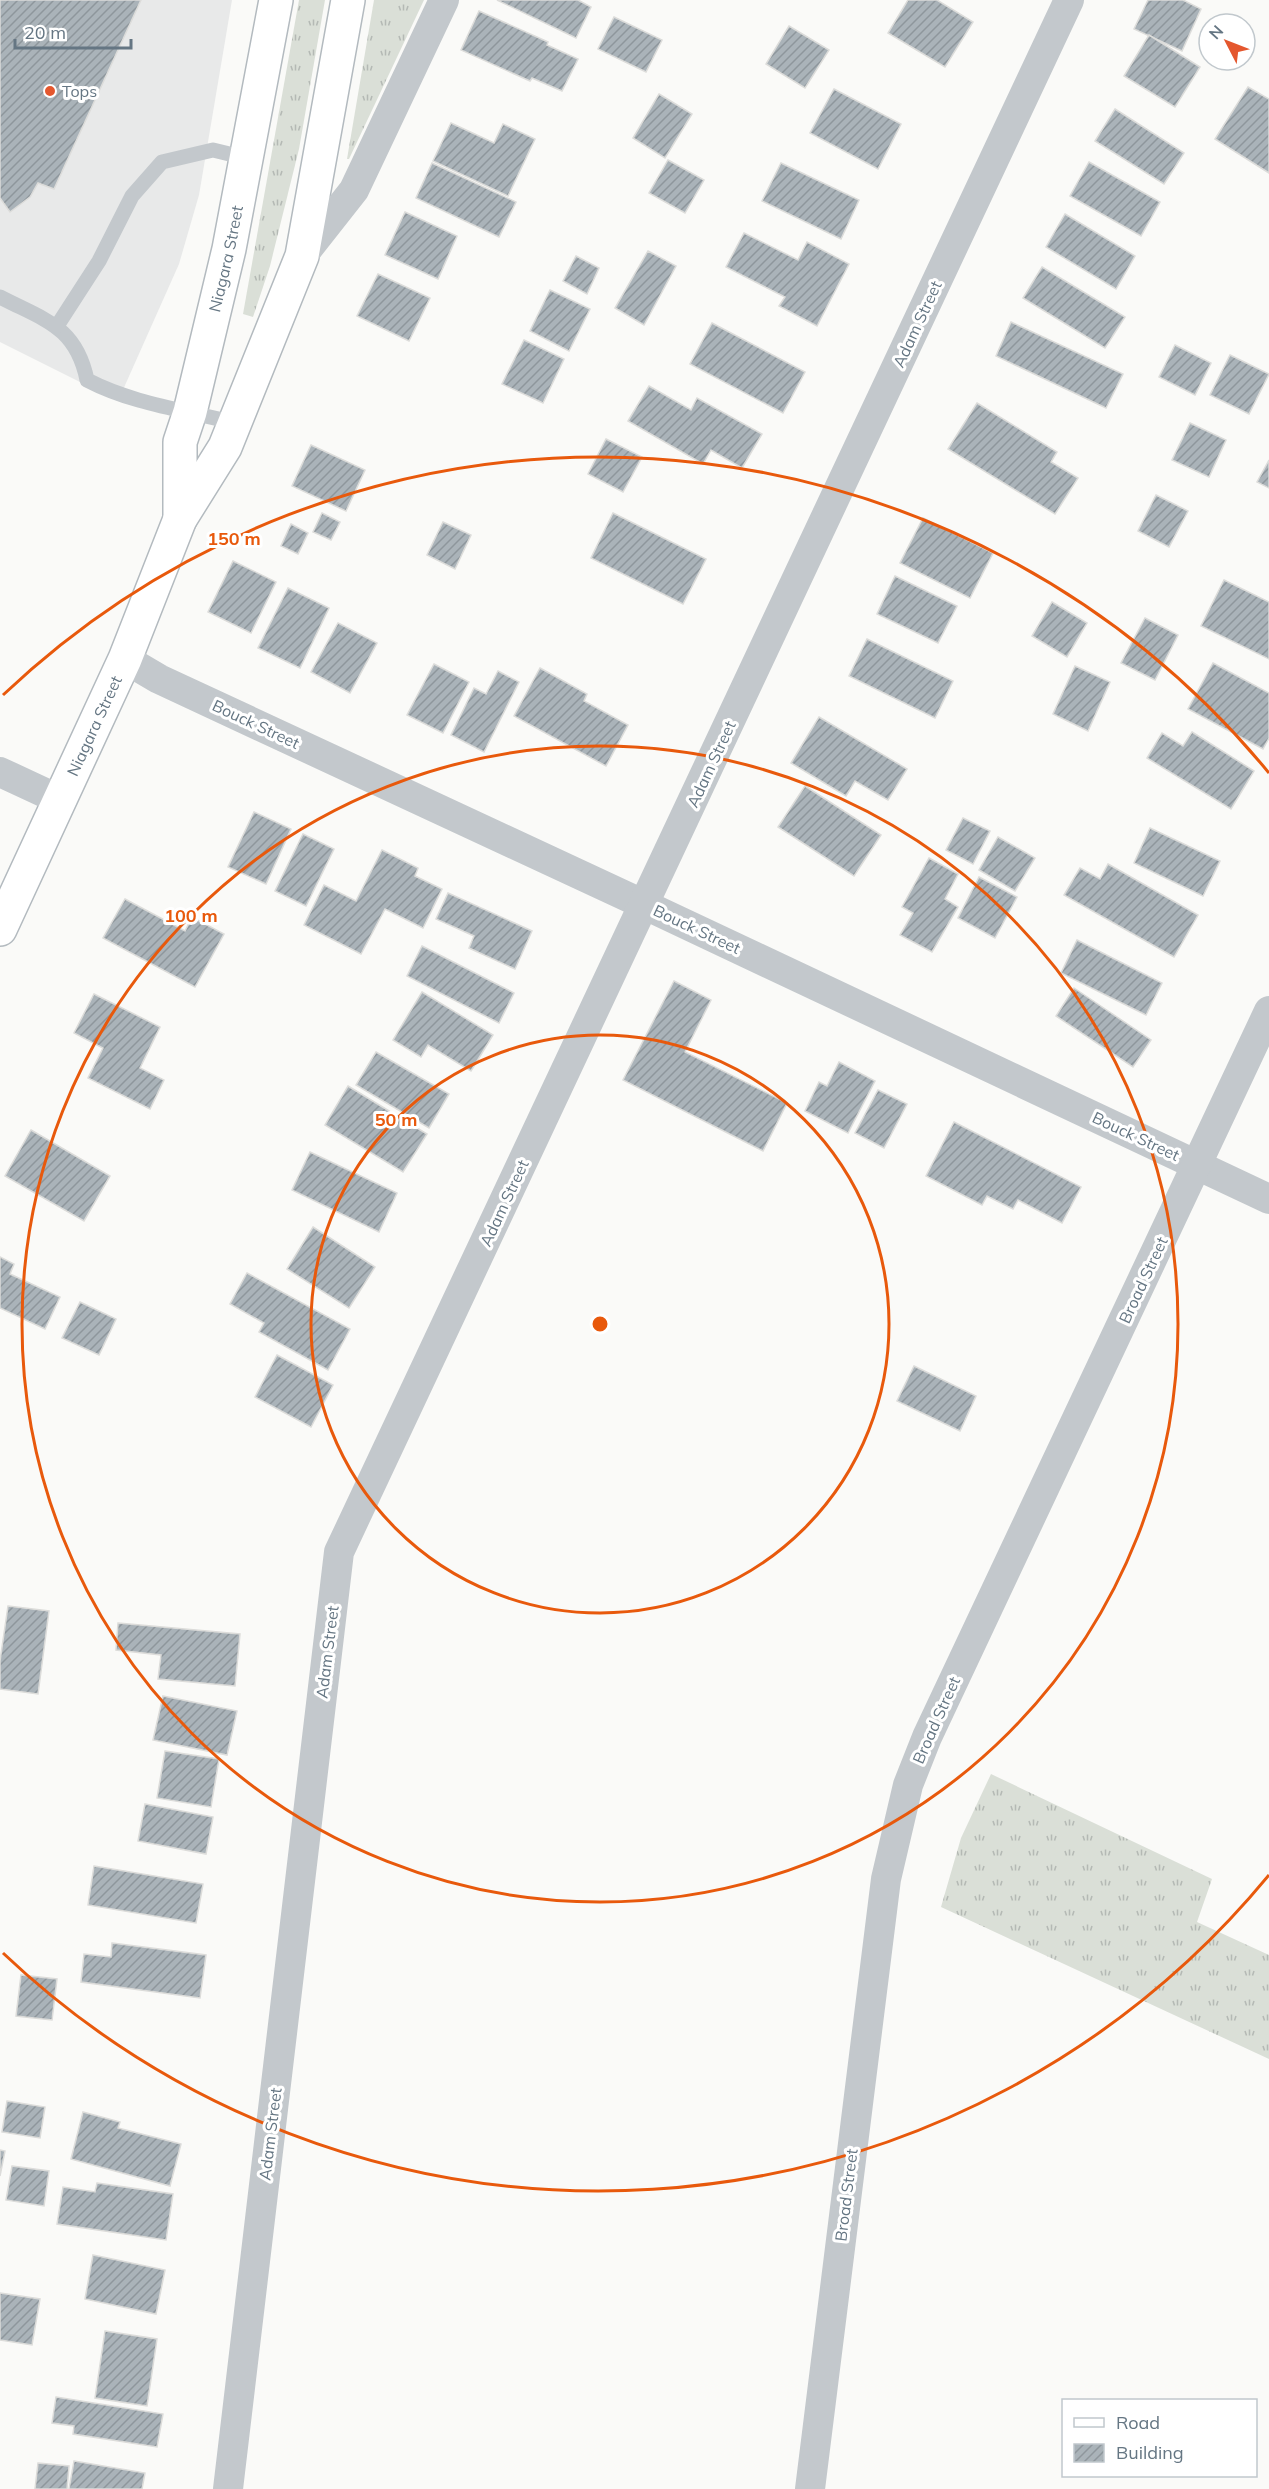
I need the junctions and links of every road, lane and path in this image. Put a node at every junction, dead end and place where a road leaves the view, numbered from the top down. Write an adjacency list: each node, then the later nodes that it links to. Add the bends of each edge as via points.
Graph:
1 (276, 0): 5 (main road, Niagara Street)
2 (348, 0): 6 (main road, Niagara Street)
3 (444, 0): 6 (street, Niagara Street, via 354,190)
4 (1069, 0): 15 (street, Adam Street)
5 (246, 158): 8 (lane, via 213,150 162,162 132,196 99,261); 9 (main road, Niagara Street)
6 (302, 256): 10 (main road, Niagara Street)
7 (0, 297): 8 (lane)
8 (57, 326): 9 (lane, via 82,359 87,380 121,396)
9 (190, 412): 10 (lane); 11 (main road, Niagara Street, via 180,442)
10 (235, 423): 11 (main road, Niagara Street, via 225,447)
11 (180, 519): 12 (main road, Niagara Street)
12 (125, 659): 14 (main road, Niagara Street); 15 (street, Bouck Street, via 170,684)
13 (0, 772): 14 (street)
14 (58, 799): 16 (main road, Niagara Street)
15 (645, 904): 18 (street, Bouck Street); 20 (street, Adam Street, via 339,1552)
16 (0, 930)
17 (1269, 1011): 18 (street, Broad Street)
18 (1197, 1165): 19 (street, Bouck Street); 21 (street, Broad Street, via 927,1737 908,1785 886,1879)
19 (1269, 1199)
20 (228, 2489)
21 (810, 2489)

